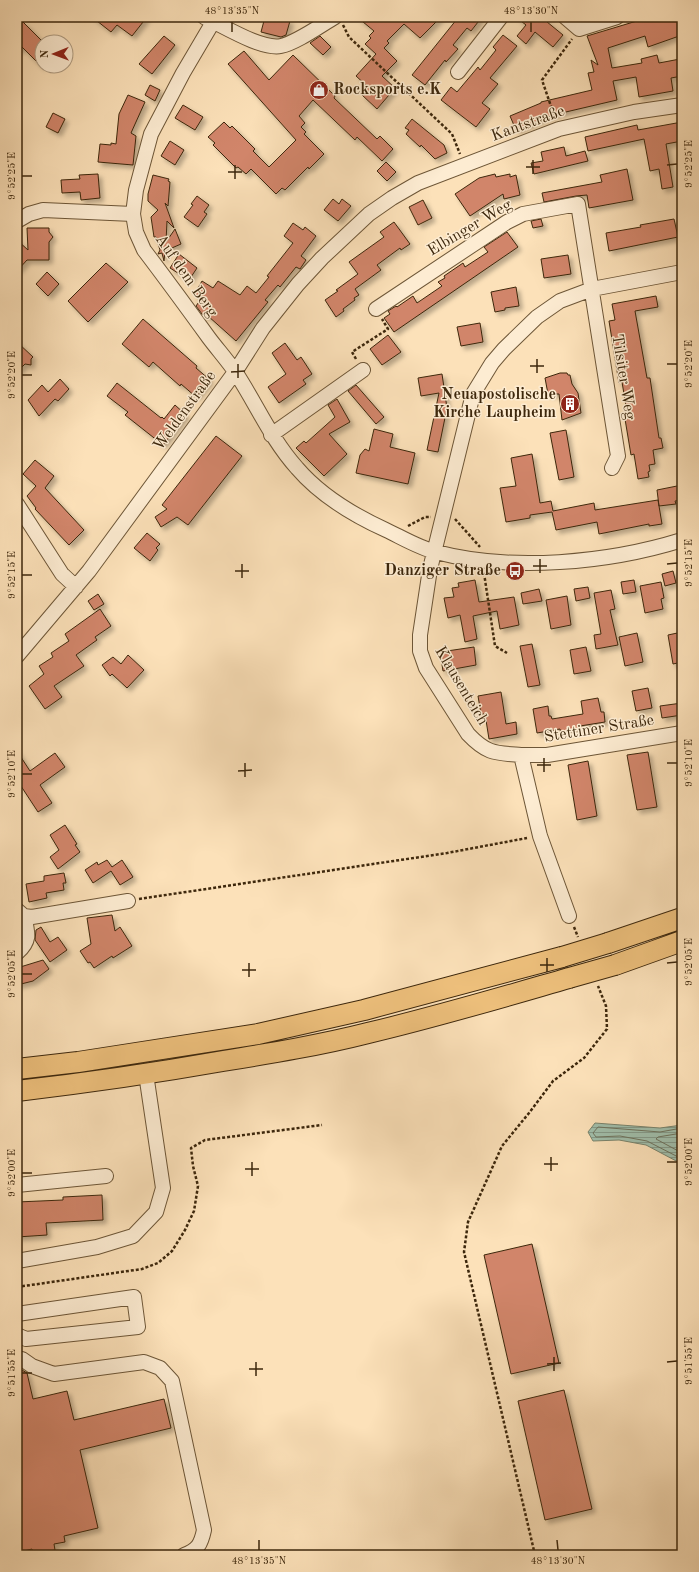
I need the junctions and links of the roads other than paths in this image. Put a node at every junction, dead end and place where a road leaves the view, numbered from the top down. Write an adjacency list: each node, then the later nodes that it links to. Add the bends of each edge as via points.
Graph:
1 (501, 17): 6 (street)
2 (565, 17): 3 (street, via 579,29)
3 (617, 17)
4 (211, 19): 5 (street, via 236,34 270,46 288,44); 9 (street, Auf dem Berg, via 151,134 136,190)
5 (338, 19)
6 (458, 72)
7 (682, 105): 8 (street, Kantstraße, via 627,113 559,129 418,183)
8 (392, 198): 15 (street, Weldenstraße, via 346,234 298,284 263,328)
9 (133, 214): 10 (street, via 43,210); 15 (street, Auf dem Berg, via 136,232 144,250)
10 (17, 221)
11 (682, 272): 12 (street, Klausenteich)
12 (592, 289): 13 (street, Elbinger Weg, via 578,204 523,214 507,222); 17 (street, Tilsiter Weg, via 618,456); 20 (street, Klausenteich, via 560,301 537,317 504,348 482,378 473,394 468,412)
13 (376, 309)
14 (363, 370): 16 (street)
15 (235, 372): 16 (street); 21 (street, Weldenstraße)
16 (272, 435): 20 (street, via 297,469 332,500 367,522)
17 (612, 468)
18 (17, 504): 21 (street, via 62,574)
19 (682, 540): 20 (street, via 594,559 528,563 482,560)
20 (434, 552): 24 (street, Klausenteich, via 420,635 420,651 426,668 476,743 493,752)
21 (76, 587): 22 (street, Weldenstraße)
22 (17, 656)
23 (682, 733): 24 (street, Stettiner Straße, via 547,755)
24 (521, 755): 27 (street, via 540,836)
25 (128, 901): 26 (street, via 32,917)
26 (21, 913): 30 (street, via 28,933 26,943)
27 (569, 916)
28 (682, 918): 31 (highway, bridge, via 562,957 364,1010 258,1034)
29 (682, 941): 32 (highway, bridge, via 615,965 367,1034)
30 (17, 953)
31 (17, 1069)
32 (146, 1074): 33 (highway); 36 (street, via 163,1188 156,1212 133,1236 97,1247)
33 (17, 1091)
34 (106, 1176): 35 (street)
35 (17, 1185)
36 (17, 1261)
37 (17, 1314): 38 (street, via 134,1297 138,1327 26,1338)
38 (17, 1335)
39 (17, 1358): 40 (street, via 54,1374 144,1362 160,1368 172,1381 204,1530 201,1544)
40 (184, 1555)

